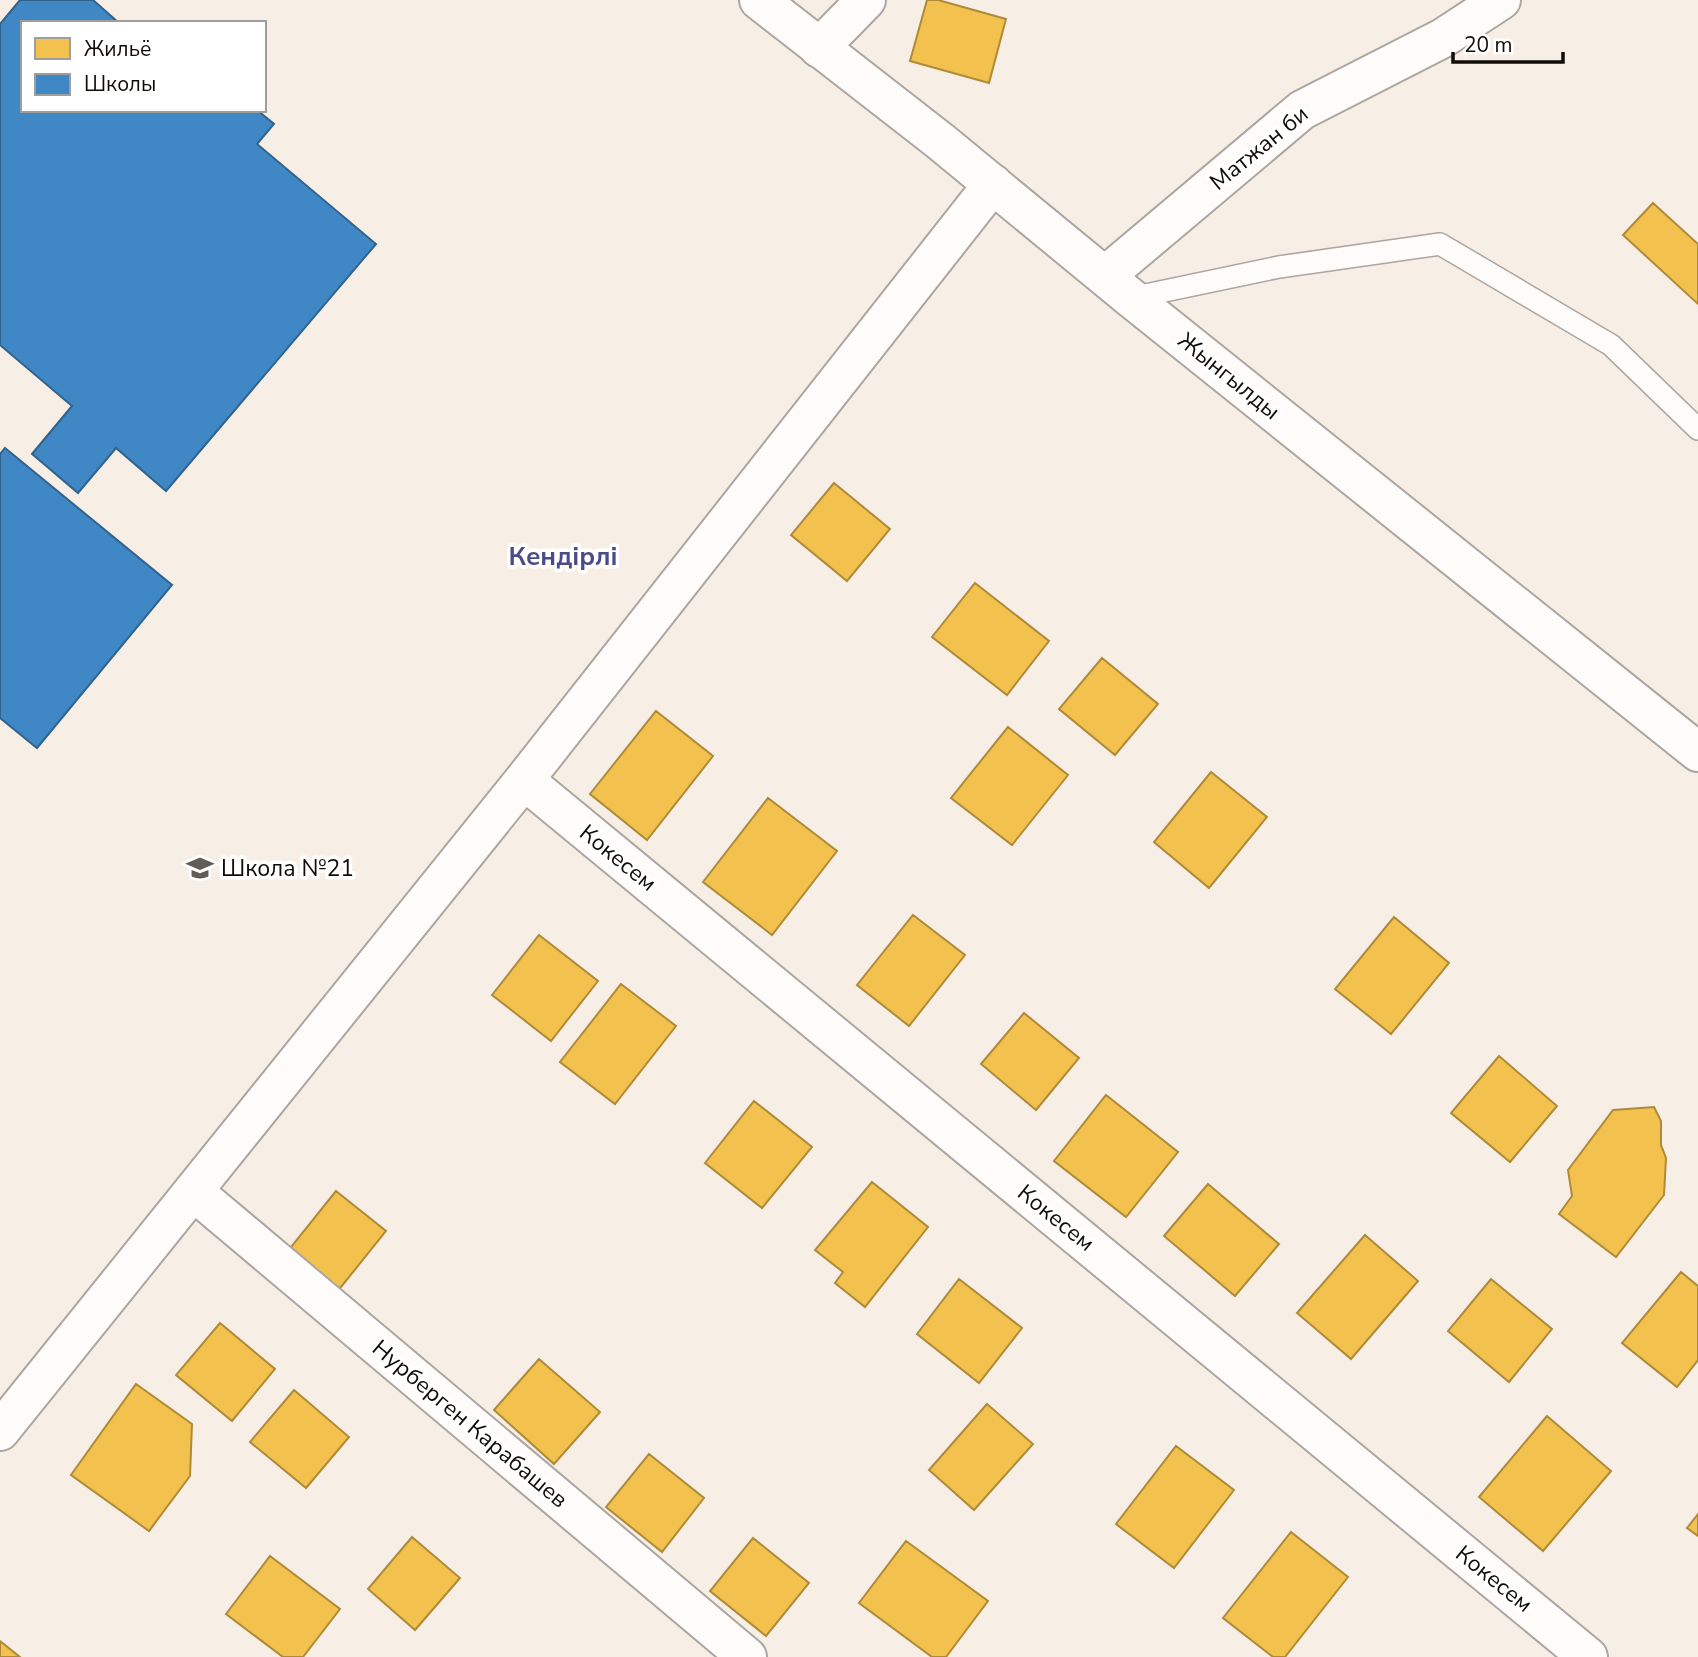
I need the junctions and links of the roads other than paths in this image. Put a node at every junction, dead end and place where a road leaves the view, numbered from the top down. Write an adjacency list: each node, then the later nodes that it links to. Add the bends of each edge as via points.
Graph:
1 (759, 0): 4 (street, Жынгылды)
2 (866, 0): 4 (street)
3 (1501, 0): 6 (street, Матжан би, via 1443,38 1302,110)
4 (819, 48): 5 (street, Жынгылды)
5 (993, 184): 6 (street, Жынгылды); 9 (street)
6 (1118, 287): 7 (lane, via 1440,244 1611,345); 8 (street, Жынгылды)
7 (1698, 429)
8 (1698, 752)
9 (524, 780): 10 (street); 13 (street, Кокесем)
10 (193, 1191): 11 (street); 12 (street, Нурберген Карабашев)
11 (0, 1432)
12 (747, 1657)
13 (1588, 1657)

